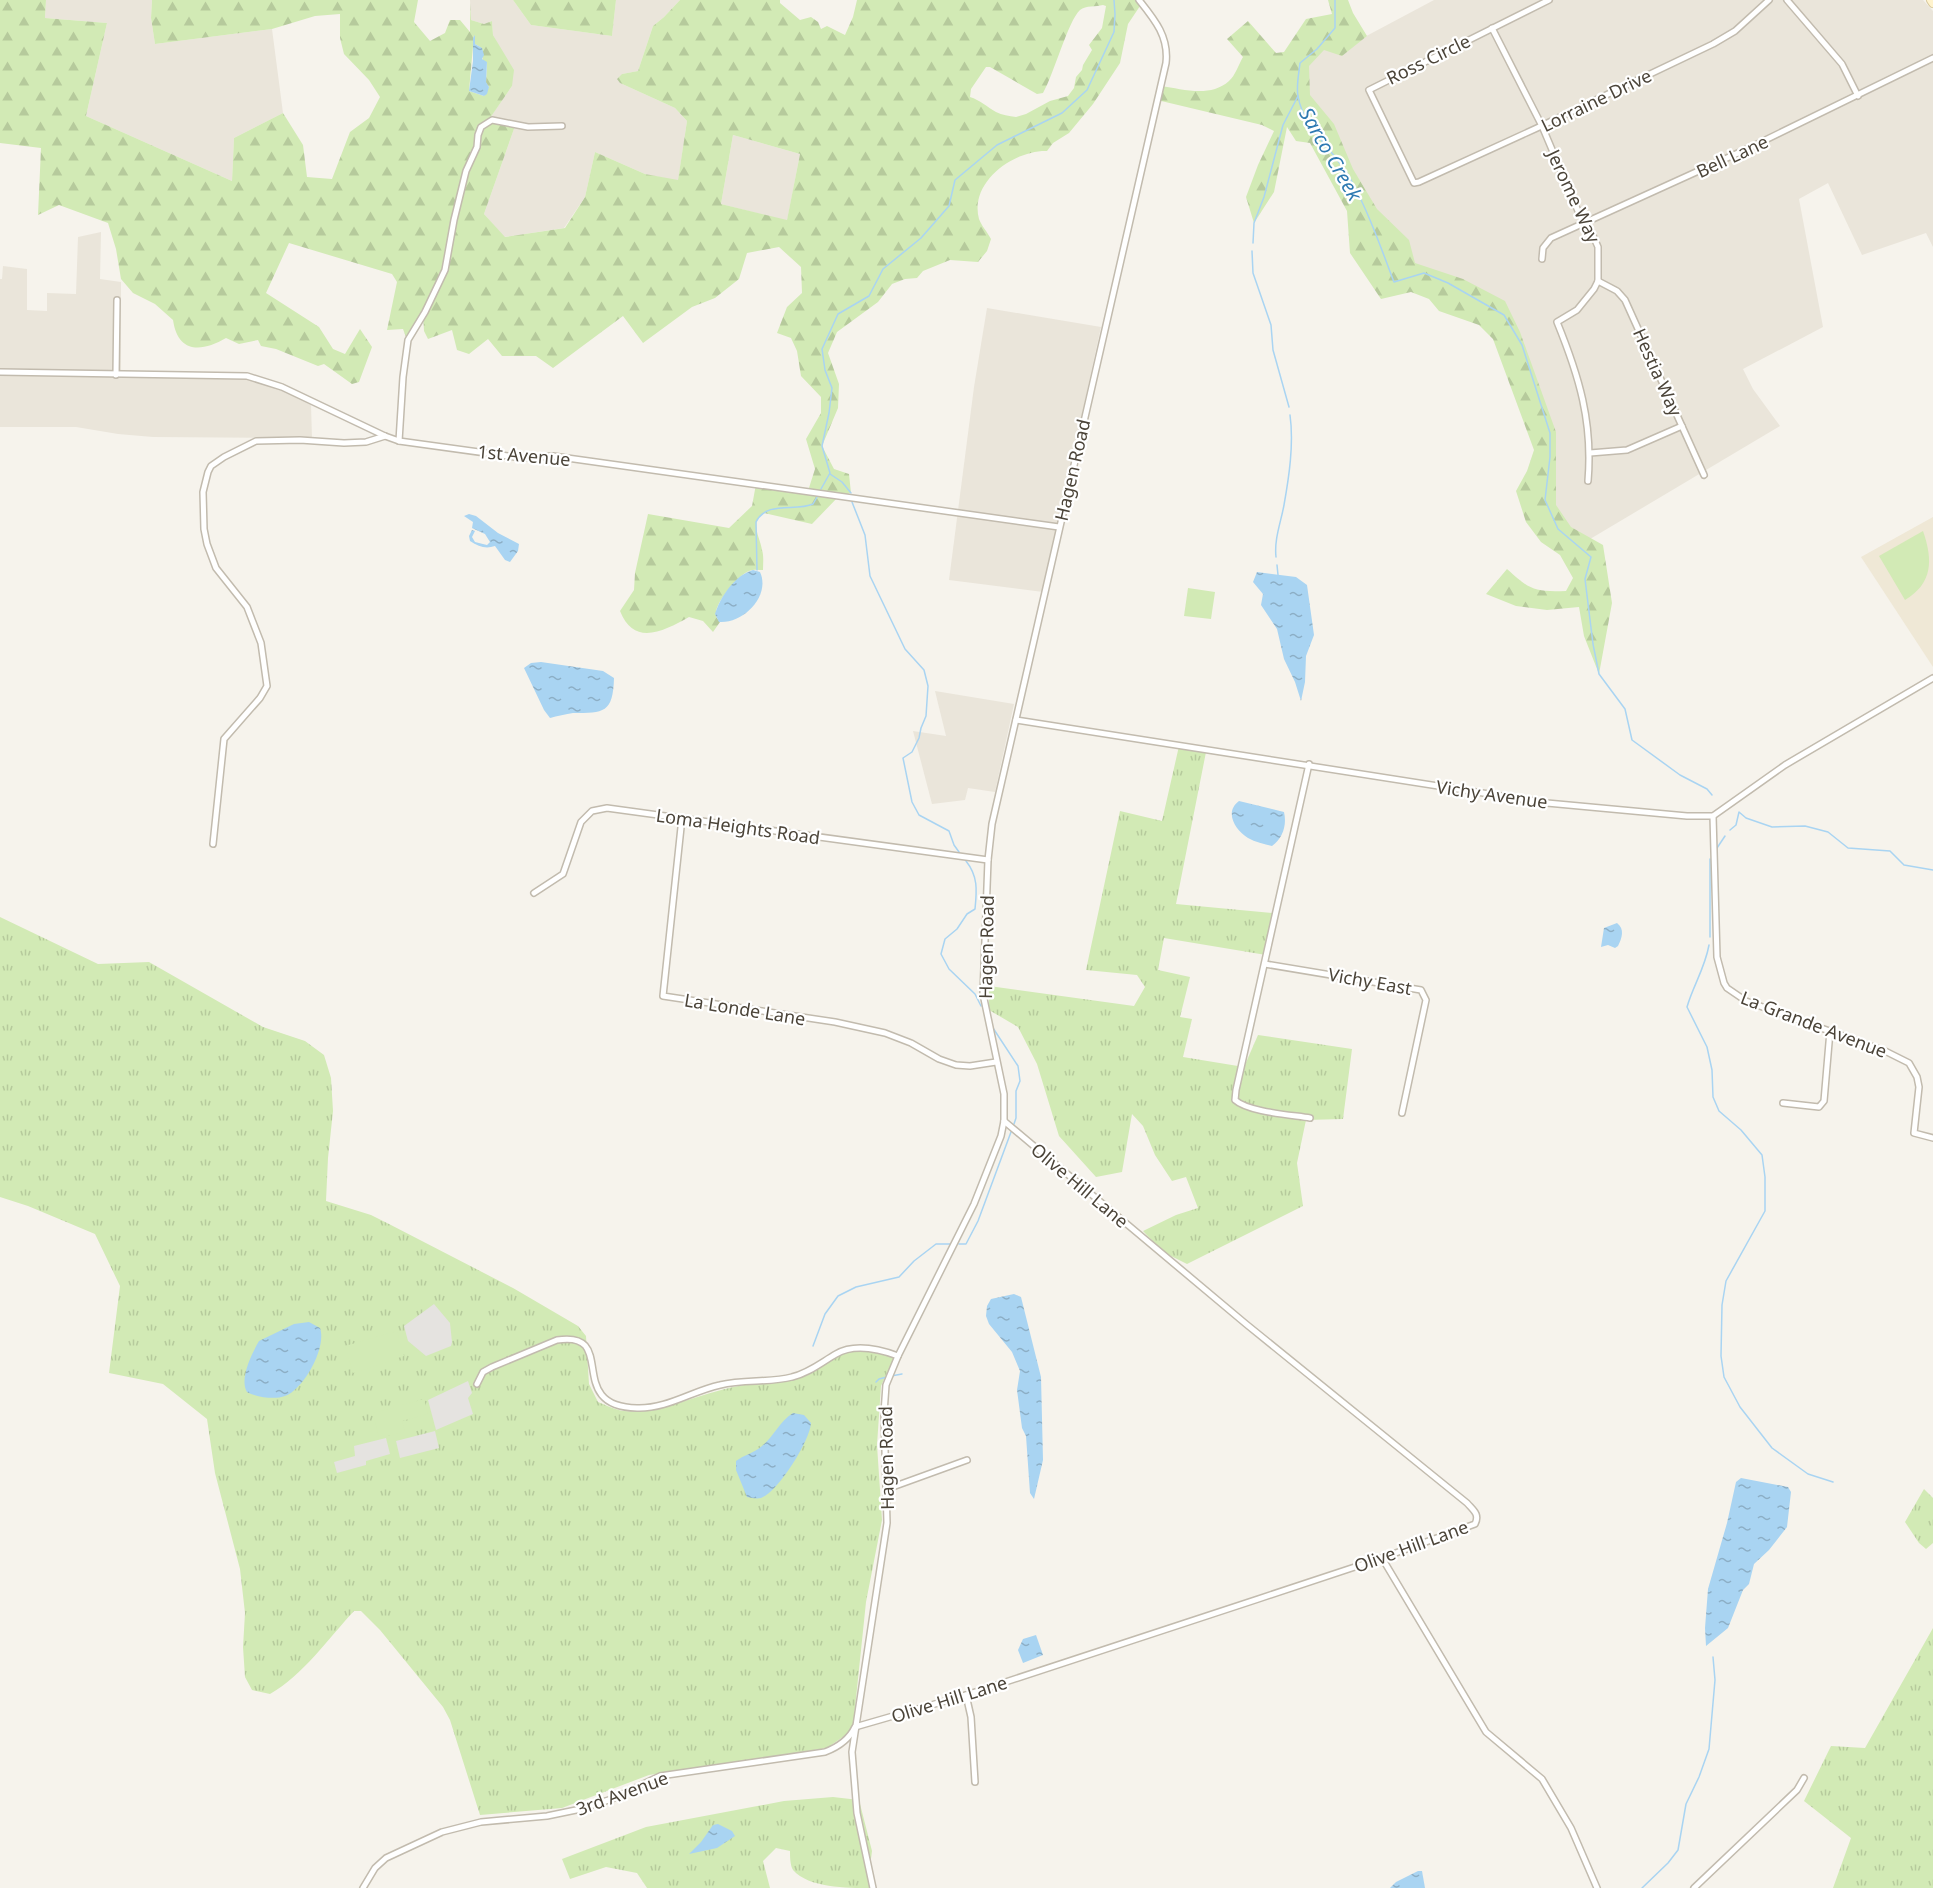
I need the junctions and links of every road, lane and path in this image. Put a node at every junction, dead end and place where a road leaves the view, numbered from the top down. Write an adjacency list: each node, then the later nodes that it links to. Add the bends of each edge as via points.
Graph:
1 (1139, 0): 23 (street, Hagen Road, via 1164,37 1166,63)
2 (1549, 0): 5 (street, Ross Circle)
3 (1769, 0): 9 (street, Lorraine Drive, via 1735,31 1713,44)
4 (1787, 0): 7 (street, via 1842,64)
5 (1492, 28): 9 (street, Jerome Way); 10 (street, Ross Circle, via 1369,90)
6 (1933, 58): 7 (street, Bell Lane)
7 (1858, 96): 11 (street, Bell Lane)
8 (561, 126): 19 (street, via 528,127 492,120 481,127 464,178 446,270 408,340)
9 (1542, 126): 10 (street, Lorraine Drive); 11 (street, Jerome Way)
10 (1414, 183)
11 (1586, 223): 12 (street, Bell Lane, via 1551,238 1543,248); 13 (street, Jerome Way, via 1598,248)
12 (1542, 259)
13 (1598, 281): 17 (street, Hestia Way, via 1625,300); 20 (street, via 1590,297 1557,322 1581,388)
14 (117, 300): 16 (street)
15 (0, 372): 16 (street, 1st Avenue)
16 (116, 375): 18 (street, 1st Avenue, via 258,378)
17 (1683, 426): 20 (street, via 1627,450); 21 (street, Hestia Way)
18 (385, 436): 19 (street, 1st Avenue); 29 (street, via 344,443 256,441 211,466 208,472 203,492 207,544 216,568 247,607 261,643 267,686 224,739)
19 (399, 441): 23 (street, 1st Avenue, via 522,458 563,457)
20 (1590, 453): 22 (street)
21 (1704, 475)
22 (1588, 481)
23 (1059, 527): 25 (street, Hagen Road)
24 (1933, 678): 27 (street, via 1785,765)
25 (1016, 720): 26 (street, Vichy Avenue); 30 (street, Hagen Road, via 992,824)
26 (1309, 764): 27 (street, Vichy Avenue, via 1547,803); 32 (street)
27 (1713, 816): 33 (street, La Grande Avenue, via 1717,957 1724,983 1746,1001)
28 (682, 818): 30 (street, Loma Heights Road); 31 (street, Loma Heights Road, via 607,808 592,811 581,822 563,874); 34 (street, La Londe Lane, via 663,996 885,1033 956,1065)
29 (213, 844)
30 (988, 860): 34 (street, Hagen Road, via 983,994)
31 (534, 893)
32 (1265, 964): 36 (street, Vichy East, via 1424,992 1426,1000); 37 (street, via 1236,1100 1251,1108)
33 (1830, 1030): 35 (street, via 1824,1101 1819,1107); 39 (street, La Grande Avenue, via 1909,1063 1919,1087 1914,1133)
34 (996, 1062): 38 (street, Hagen Road, via 1004,1094)
35 (1783, 1103)
36 (1402, 1113)
37 (1310, 1118)
38 (1004, 1121): 40 (street, Hagen Road, via 974,1204); 44 (street, Olive Hill Lane, via 1477,1514 1470,1526)
39 (1933, 1138)
40 (898, 1356): 41 (street, via 854,1348 793,1377 720,1385 662,1405 635,1408 601,1397 586,1347 579,1340 564,1339 492,1367 483,1372); 43 (street, Hagen Road, via 887,1382 884,1413)
41 (477, 1384)
42 (967, 1460): 43 (street)
43 (887, 1489): 46 (street, Hagen Road, via 884,1553)
44 (1382, 1558): 45 (street, Olive Hill Lane); 51 (street, via 1486,1732 1542,1779 1572,1828)
45 (966, 1695): 46 (street, Olive Hill Lane); 48 (street)
46 (855, 1727): 49 (street, 3rd Avenue, via 842,1743 825,1752 667,1775 576,1810 481,1822 442,1832 386,1858); 50 (street, Hagen Road, via 852,1752 857,1813)
47 (1804, 1778): 52 (street, via 1797,1790)
48 (975, 1782)
49 (363, 1888)
50 (873, 1888)
51 (1597, 1888)
52 (1695, 1888)

